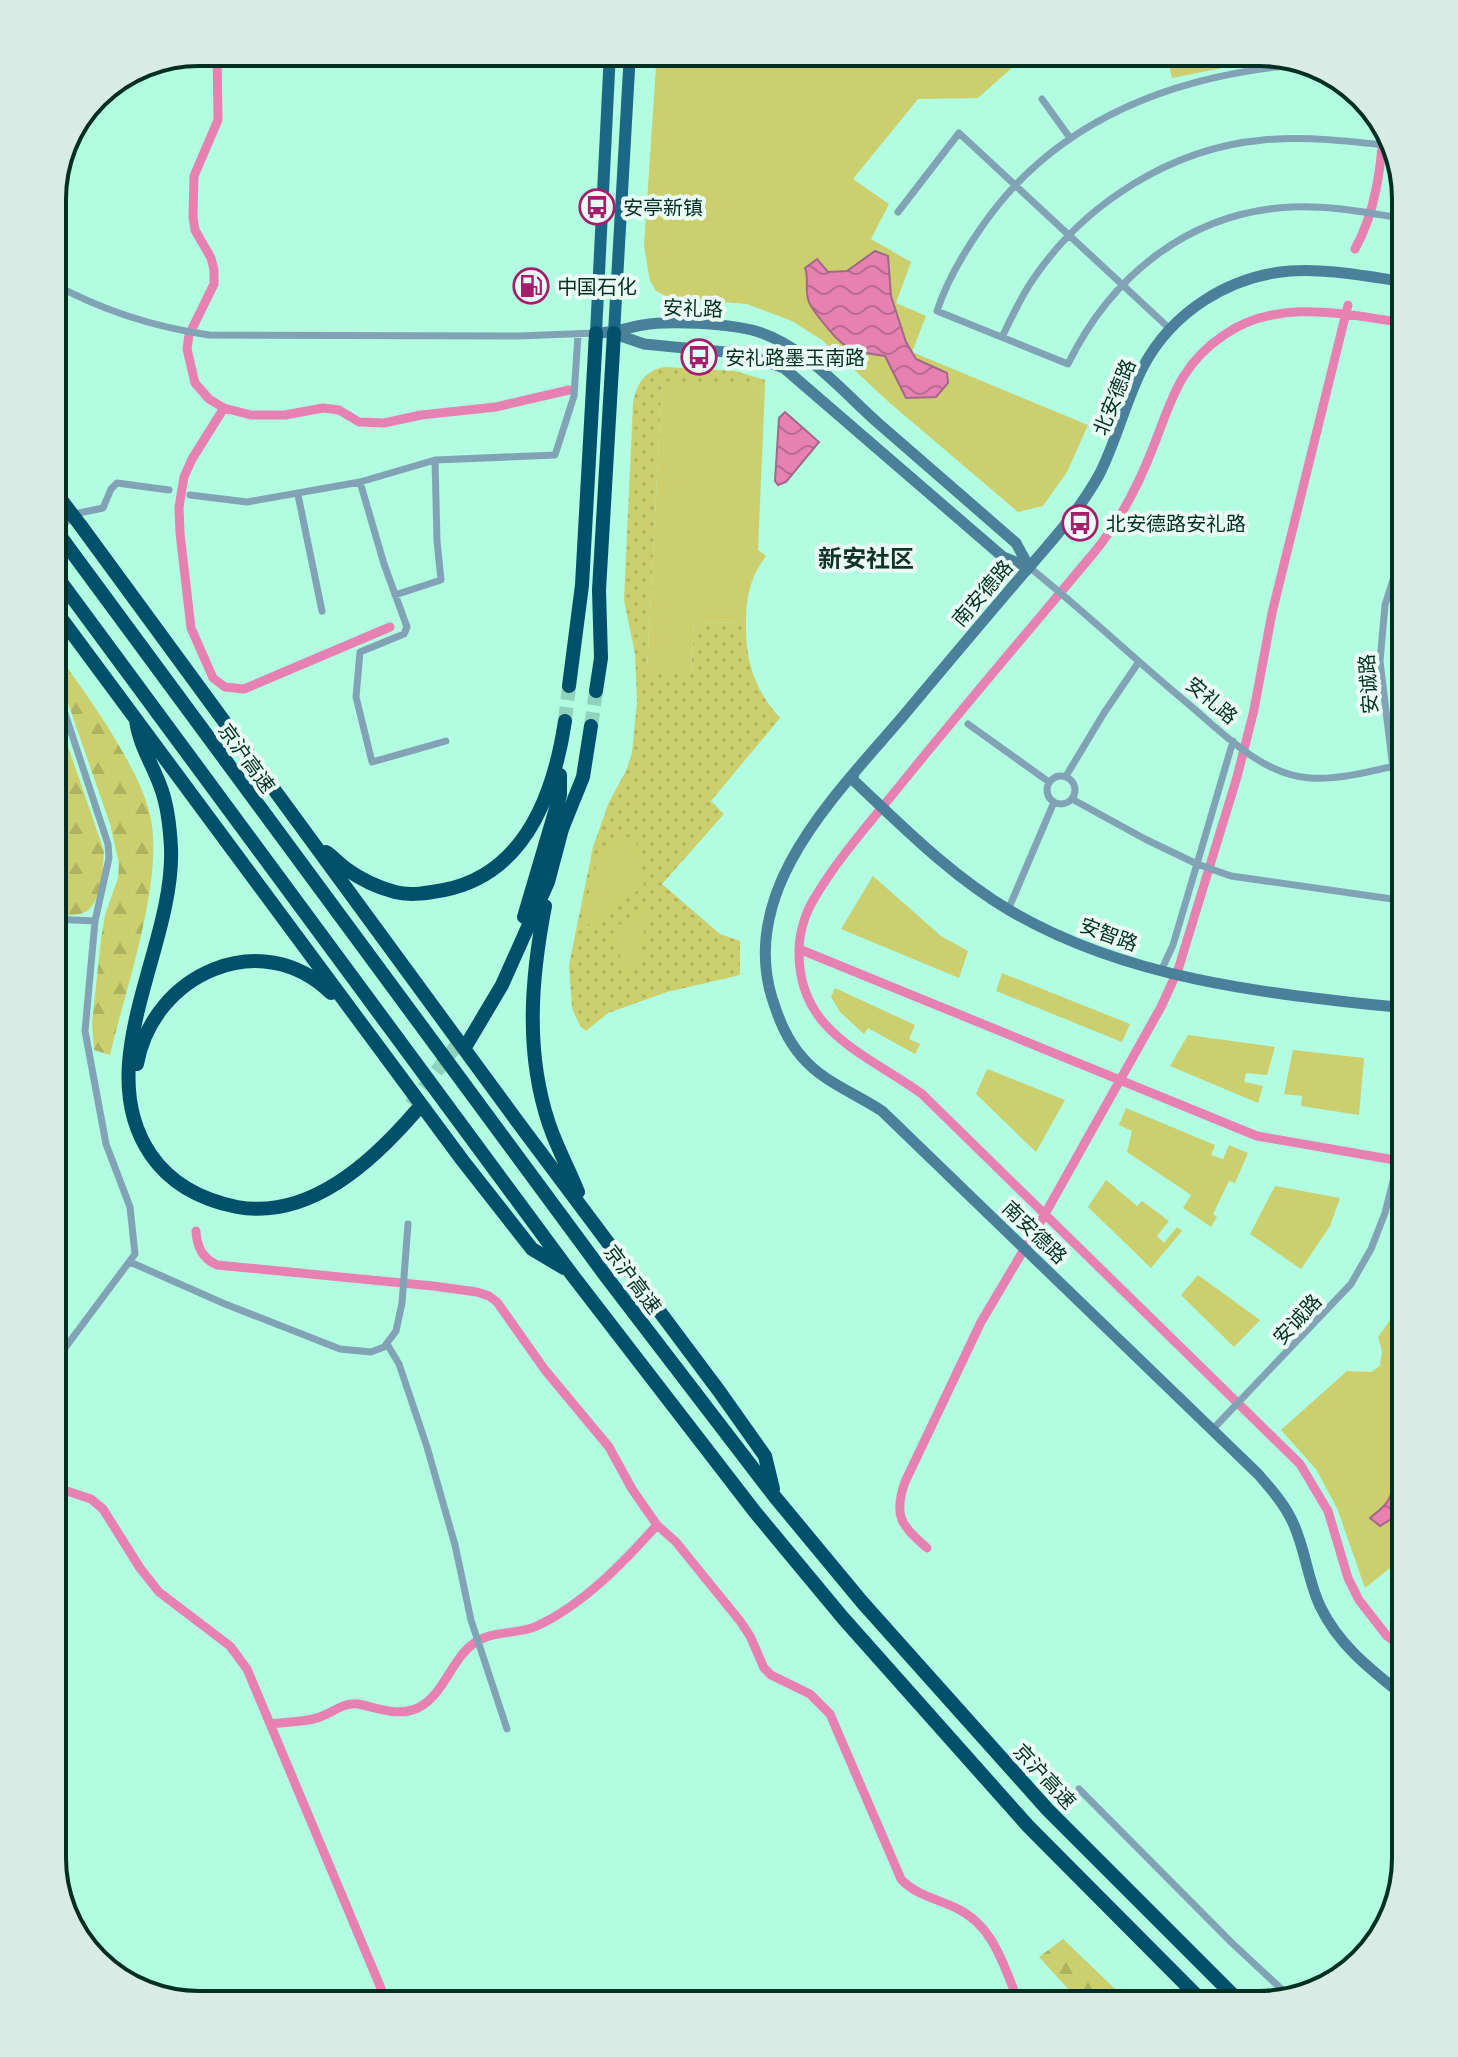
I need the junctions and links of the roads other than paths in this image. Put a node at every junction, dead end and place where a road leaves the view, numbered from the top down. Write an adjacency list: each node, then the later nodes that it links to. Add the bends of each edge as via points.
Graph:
1 (609, 66): 15 (main road)
2 (629, 66): 16 (main road)
3 (1271, 66): 5 (street, via 1131,103)
4 (1042, 99): 5 (street)
5 (1070, 138): 7 (street)
6 (1380, 144): 10 (street, via 1284,139 1210,150 1149,174)
7 (1014, 185): 8 (street, via 959,133); 10 (street); 18 (street, via 971,242 937,311)
8 (898, 212)
9 (1392, 217): 12 (street, via 1294,207 1237,216 1181,238)
10 (1069, 235): 12 (street); 18 (street, via 1033,279)
11 (1392, 280): 14 (street, 北安德路, via 1319,272 1248,279 1211,296)
12 (1122, 284): 14 (street); 18 (street, via 1094,316 1068,364)
13 (66, 290): 17 (street, via 107,309 199,333)
14 (1170, 329): 27 (street, 北安德路, via 1145,364 1097,478)
15 (596, 333): 16 (street); 17 (street); 34 (highway, via 582,585)
16 (614, 333): 27 (street, 安礼路, via 644,344 746,354 784,368 1003,557); 27 (street, 安礼路, via 645,324 727,326 788,346 1016,543); 35 (highway)
17 (578, 335): 19 (street, via 574,396 555,455)
18 (1002, 337)
19 (435, 460): 20 (street); 30 (street, via 441,580)
20 (360, 482): 23 (street); 30 (street)
21 (169, 490): 25 (street, via 117,483 103,508 79,513)
22 (190, 495): 23 (street, via 235,503)
23 (298, 495): 31 (street)
24 (66, 506): 51 (highway, bridge)
25 (66, 527)
26 (66, 548): 71 (highway, 京沪高速)
27 (1029, 567): 33 (street, 安礼路); 47 (street, 南安德路)
28 (1392, 583): 44 (street, 安诚路, via 1381,641)
29 (66, 589): 67 (highway)
30 (395, 595): 41 (street, via 407,632 360,655 356,697 372,762)
31 (322, 611)
32 (66, 625): 37 (highway)
33 (1138, 663): 42 (street, 安礼路); 46 (street)
34 (569, 686)
35 (596, 691)
36 (66, 716): 57 (street, via 108,844)
37 (135, 718): 60 (highway); 62 (highway, via 138,739 162,790 171,851 158,940 130,1049 129,1107 143,1144 170,1177)
38 (565, 721): 43 (highway)
39 (968, 724): 48 (street)
40 (591, 726): 53 (highway, via 583,777)
41 (446, 741)
42 (1237, 744): 45 (street, 安礼路, via 1285,772 1308,778); 52 (street)
43 (560, 753): 51 (highway, via 550,792 524,837 470,882 399,894 354,875); 53 (highway, via 560,795 520,930 465,1041 502,985)
44 (1392, 758)
45 (1392, 766)
46 (1066, 776): 48 (street); 49 (street, via 1075,786)
47 (851, 778): 55 (street, 安智路); 70 (street, 南安德路, via 804,839 772,906 764,960 789,1039 831,1082 882,1111)
48 (1049, 782): 50 (street, via 1047,796)
49 (1072, 799): 50 (street); 52 (street)
50 (1054, 802): 55 (street)
51 (315, 847): 64 (highway)
52 (1201, 865): 54 (street, via 1231,876); 58 (street)
53 (548, 882): 64 (highway, via 533,974 533,1049 548,1121)
54 (1392, 899)
55 (1008, 910): 58 (street, 安智路, via 1085,946)
56 (66, 920): 57 (street)
57 (95, 921): 66 (street, via 86,1049 106,1144 130,1207 135,1254)
58 (1164, 972): 59 (street, 安智路, via 1290,996)
59 (1392, 1007)
60 (368, 1033): 62 (highway, via 318,982 293,969 257,962 222,966 177,990 154,1017 139,1051 137,1106 161,1156); 67 (highway, via 532,1249)
61 (414, 1108): 62 (highway, via 348,1168 315,1188 270,1201 242,1201 222,1200)
62 (184, 1183)
63 (1392, 1183): 70 (street, 安诚路, via 1378,1232 1351,1284)
64 (584, 1212): 71 (highway, via 765,1456)
65 (408, 1224): 68 (street, via 396,1331)
66 (130, 1262): 68 (street, via 340,1349 371,1352); 69 (street)
67 (570, 1272): 76 (highway, via 810,1580 1028,1826)
68 (387, 1344): 73 (street, via 427,1447 474,1629)
69 (66, 1347)
70 (1213, 1429): 72 (street, 南安德路, via 1286,1508 1314,1593 1337,1635)
71 (775, 1497): 77 (highway, 京沪高速, via 1047,1809)
72 (1392, 1687)
73 (507, 1729)
74 (1079, 1789): 75 (street)
75 (1281, 1989)
76 (1192, 1991)
77 (1229, 1991)

